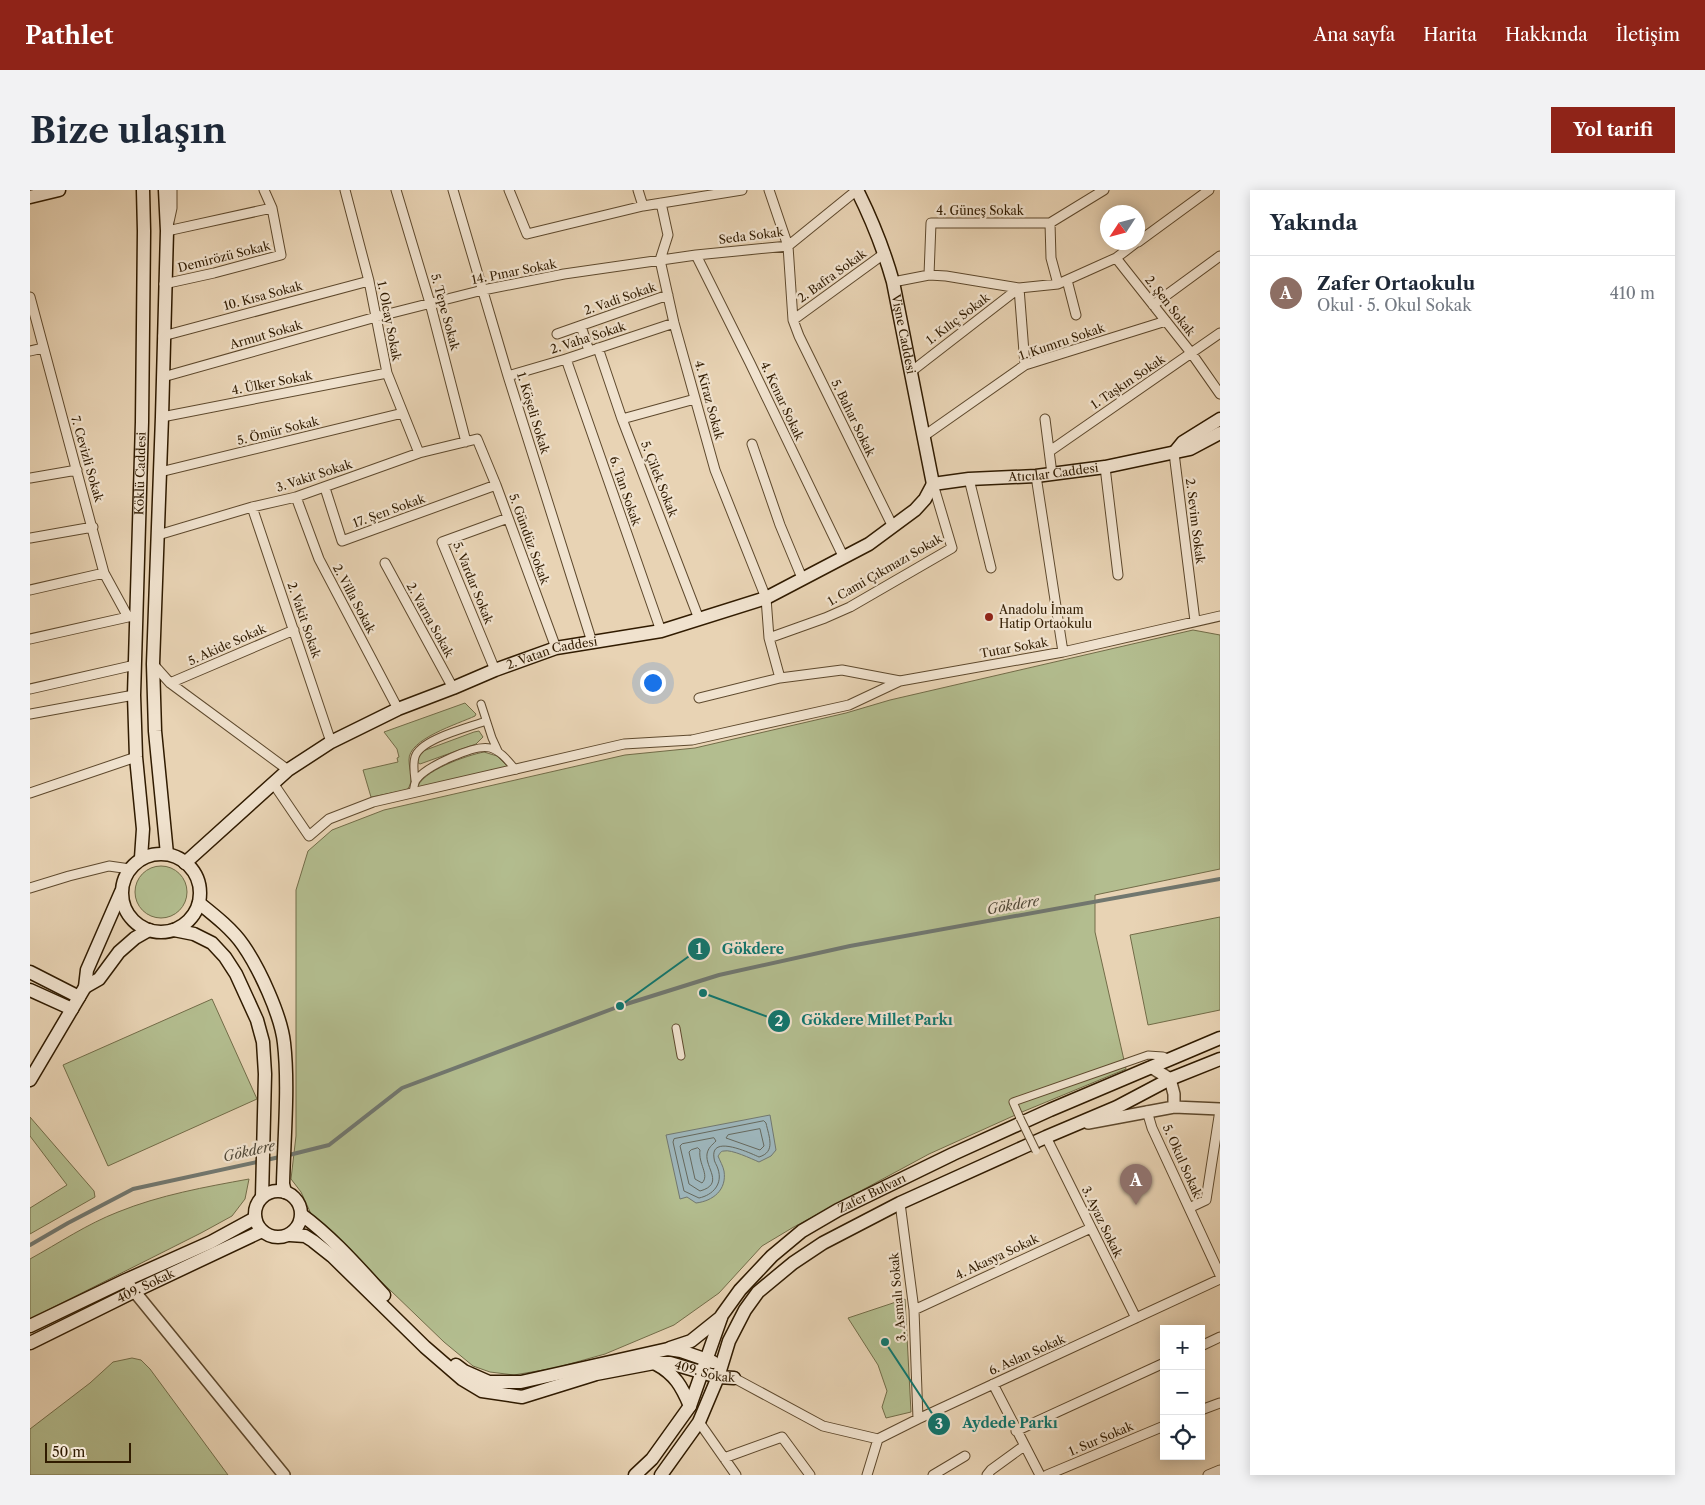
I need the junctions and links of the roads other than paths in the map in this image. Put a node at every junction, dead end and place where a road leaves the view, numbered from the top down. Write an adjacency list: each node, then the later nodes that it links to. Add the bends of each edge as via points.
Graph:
1 (59, 190): 16 (main road)
2 (132, 190): 18 (main road)
3 (165, 190): 24 (main road, Köklü Caddesi)
4 (172, 190): 24 (street)
5 (264, 190): 22 (street, Demirözü Sokak)
6 (345, 190): 35 (street, 1. Olcay Sokak)
7 (396, 190): 43 (street, 5. Tepe Sokak)
8 (453, 190): 40 (street, 1. Köşeli Sokak)
9 (508, 190): 21 (street, via 527,234)
10 (638, 190): 21 (street)
11 (742, 190): 17 (street)
12 (769, 190): 26 (street, 5. Bahar Sokak)
13 (857, 190): 26 (street, Seda Sokak); 28 (main road, Vişne Caddesi)
14 (1104, 190): 23 (street)
15 (1209, 190): 25 (street)
16 (45, 192): 19 (main road)
17 (710, 192): 20 (street)
18 (143, 195): 104 (main road, Köklü Caddesi, via 142,422)
19 (30, 197)
20 (660, 203): 21 (street); 32 (street, via 668,235)
21 (643, 206)
22 (272, 208): 24 (street); 37 (street, Demirözü Sokak, via 281,255)
23 (1050, 223): 33 (street, 4. Güneş Sokak, via 931,223); 38 (street, via 1051,258)
24 (167, 231): 37 (main road, Köklü Caddesi)
25 (1145, 236)
26 (788, 246): 29 (street, Seda Sokak); 47 (street, 5. Bahar Sokak)
27 (1126, 250): 31 (street)
28 (885, 253): 36 (main road, Vişne Caddesi); 47 (street, 2. Bafra Sokak)
29 (696, 256): 32 (street, Seda Sokak); 96 (street, 4. Kenar Sokak)
30 (1220, 256): 44 (street)
31 (1116, 258): 34 (street); 44 (street, 2. Şen Sokak)
32 (660, 260): 40 (street, 14. Pınar Sokak); 41 (street, 4. Kiraz Sokak)
33 (929, 275): 36 (street); 39 (street)
34 (1067, 280): 38 (street); 45 (street)
35 (369, 281): 46 (street, 1. Olcay Sokak); 53 (street, 10. Kısa Sokak)
36 (893, 282): 60 (main road, Vişne Caddesi)
37 (164, 284): 53 (main road, Köklü Caddesi)
38 (1058, 284): 39 (street)
39 (1019, 288): 59 (street); 60 (street, 1. Kılıç Sokak)
40 (484, 290): 43 (street, 14. Pınar Sokak); 62 (street, 1. Köşeli Sokak)
41 (668, 295): 49 (street, 4. Kiraz Sokak); 50 (street, 2. Vadi Sokak)
42 (30, 297): 54 (street, 7. Cevizli Sokak)
43 (430, 303): 46 (street, 14. Pınar Sokak); 74 (street, 5. Tepe Sokak)
44 (1153, 305): 48 (street, 2. Şen Sokak)
45 (1076, 315)
46 (376, 317): 61 (street, 1. Olcay Sokak); 63 (street, Armut Sokak)
47 (793, 320): 93 (street, 5. Bahar Sokak)
48 (1166, 321): 57 (street, 2. Şen Sokak); 59 (street, 1. Kumru Sokak)
49 (674, 323): 55 (street, 2. Vaha Sokak); 65 (street, 4. Kiraz Sokak)
50 (580, 326): 52 (street, 2. Vadi Sokak); 55 (street, 2. Vadi Sokak)
51 (1220, 333): 57 (street, 1. Taşkın Sokak)
52 (556, 334)
53 (163, 336): 63 (main road, Köklü Caddesi)
54 (43, 348): 56 (street); 80 (street, 7. Cevizli Sokak)
55 (593, 350): 58 (street, 2. Vaha Sokak); 70 (street, 5. Çilek Sokak)
56 (30, 351)
57 (1192, 354): 64 (street, 2. Şen Sokak); 76 (street, 1. Taşkın Sokak)
58 (566, 359): 62 (street, 2. Vaha Sokak); 109 (street, 6. Tan Sokak)
59 (1025, 365): 72 (street, 1. Kumru Sokak)
60 (912, 371): 72 (main road, Vişne Caddesi)
61 (387, 373): 66 (street, 1. Olcay Sokak); 67 (street, 4. Ülker Sokak)
62 (508, 376): 112 (street, 1. Köşeli Sokak)
63 (162, 377): 67 (main road, Köklü Caddesi)
64 (1220, 394)
65 (695, 399): 70 (street); 103 (street, 4. Kiraz Sokak, via 715,470)
66 (403, 413): 77 (street, 1. Olcay Sokak); 81 (street, 5. Ömür Sokak)
67 (162, 417): 81 (main road, Köklü Caddesi)
68 (1045, 419): 76 (street)
69 (1220, 419): 78 (main road, via 1183,442)
70 (622, 420): 106 (street, 5. Çilek Sokak)
71 (1220, 433): 78 (main road, Atıcılar Caddesi, via 1190,449)
72 (924, 436): 86 (main road, Vişne Caddesi)
73 (477, 440): 74 (street, 3. Vakit Sokak); 87 (street, 5. Gündüz Sokak)
74 (466, 442): 77 (street, 3. Vakit Sokak)
75 (752, 444): 101 (street)
76 (1050, 452): 82 (street)
77 (419, 453): 88 (street, 3. Vakit Sokak)
78 (1174, 453): 79 (main road, Atıcılar Caddesi); 107 (street, 2. Sevim Sokak)
79 (1105, 467): 82 (main road, Atıcılar Caddesi); 100 (street)
80 (77, 470): 84 (street); 92 (street, 7. Cevizli Sokak)
81 (160, 472): 94 (main road, Köklü Caddesi)
82 (1052, 474): 83 (main road, Atıcılar Caddesi)
83 (1036, 476): 85 (main road, Atıcılar Caddesi); 114 (street)
84 (30, 478)
85 (969, 479): 86 (main road, Atıcılar Caddesi); 98 (street)
86 (933, 484): 93 (main road, 2. Vatan Caddesi, via 916,510); 110 (street, 1. Cami Çıkmazı Sokak, via 952,548 850,607)
87 (496, 485): 88 (street, 17. Şen Sokak, via 342,541); 91 (street, 5. Gündüz Sokak)
88 (325, 488): 89 (street, 3. Vakit Sokak)
89 (296, 497): 90 (street, 3. Vakit Sokak); 126 (street, 2. Villa Sokak, via 319,560)
90 (252, 507): 94 (street, 3. Vakit Sokak); 108 (street, 2. Vakit Sokak)
91 (508, 518): 113 (street, 5. Gündüz Sokak); 117 (street, 5. Vardar Sokak, via 442,542)
92 (93, 527): 95 (street); 99 (street, 7. Cevizli Sokak)
93 (893, 527): 96 (main road, 2. Vatan Caddesi)
94 (158, 535): 115 (main road, Köklü Caddesi)
95 (30, 538)
96 (844, 558): 101 (main road, 2. Vatan Caddesi)
97 (385, 563): 121 (street, 2. Varna Sokak)
98 (991, 568)
99 (104, 573): 102 (street); 104 (street, 7. Cevizli Sokak)
100 (1118, 574)
101 (802, 578): 103 (main road, 2. Vatan Caddesi)
102 (30, 590)
103 (766, 598): 106 (main road, 2. Vatan Caddesi); 110 (street, 4. Kiraz Sokak)
104 (132, 616): 111 (street); 116 (main road, Köklü Caddesi)
105 (1220, 616): 107 (street, Tutar Sokak)
106 (699, 619): 109 (main road, 2. Vatan Caddesi)
107 (1195, 621): 114 (street, Tutar Sokak)
108 (294, 630): 120 (street, 5. Akide Sokak); 129 (street, 2. Vakit Sokak)
109 (661, 631): 112 (main road, 2. Vatan Caddesi)
110 (769, 638): 118 (street, 4. Kiraz Sokak)
111 (30, 639)
112 (592, 642): 113 (main road, 2. Vatan Caddesi)
113 (556, 648): 117 (main road, 2. Vatan Caddesi)
114 (1063, 652): 119 (street, Tutar Sokak)
115 (153, 664): 120 (street); 138 (main road, Köklü Caddesi, via 155,731)
116 (135, 665): 122 (street); 123 (main road, Köklü Caddesi)
117 (495, 670): 121 (main road, 2. Vatan Caddesi)
118 (780, 678): 119 (street, via 842,670); 124 (street)
119 (900, 681): 133 (street, via 849,705 692,740 624,744)
120 (170, 683): 132 (street)
121 (453, 688): 126 (main road, 2. Vatan Caddesi)
122 (30, 689)
123 (134, 695): 127 (street); 131 (main road, Köklü Caddesi)
124 (699, 698)
125 (481, 704): 128 (street)
126 (398, 709): 129 (main road, 2. Vatan Caddesi)
127 (30, 714)
128 (486, 721): 130 (street); 134 (street, via 431,741 420,749 415,756)
129 (331, 742): 132 (main road, 2. Vatan Caddesi)
130 (498, 751): 133 (street); 134 (street, via 488,747 477,748 427,769)
131 (136, 757): 136 (street); 139 (main road, Köklü Caddesi, via 143,829)
132 (288, 770): 135 (main road, 2. Vatan Caddesi)
133 (516, 770): 137 (street)
134 (415, 780): 137 (street)
135 (273, 783): 137 (street, via 309,836 329,819 373,802); 140 (main road, 2. Vatan Caddesi)
136 (30, 793)
137 (414, 793)
138 (167, 854): 139 (main road); 140 (main road)
139 (141, 858): 141 (main road)
140 (185, 863): 144 (main road, via 197,877)
141 (130, 869): 142 (street, via 109,866); 143 (main road)
142 (30, 888)
143 (121, 891): 145 (main road, via 128,915); 149 (main road, via 87,970)
144 (199, 903): 146 (main road, via 185,924); 165 (main road, via 243,944 276,1013 284,1042)
145 (148, 930): 146 (main road); 149 (main road, via 119,952 99,979)
146 (174, 930): 166 (main road, via 194,934 212,943 230,966 257,1020 265,1074)
147 (30, 972): 149 (main road)
148 (30, 990): 150 (main road)
149 (82, 992): 150 (main road)
150 (72, 1009): 158 (main road)
151 (676, 1028): 153 (street)
152 (1220, 1038): 154 (main road, Zafer Bulvarı)
153 (681, 1056)
154 (1170, 1059): 156 (main road, Zafer Bulvarı); 164 (street, bridge, via 1148,1055 1013,1102)
155 (1220, 1059): 157 (main road, Zafer Bulvarı)
156 (1151, 1067): 157 (street); 178 (main road, Zafer Bulvarı, via 953,1154 838,1210 802,1231 772,1256)
157 (1170, 1079): 159 (street); 162 (main road, Zafer Bulvarı)
158 (30, 1080)
159 (1174, 1108): 160 (street); 161 (street)
160 (1220, 1109): 168 (street, via 1206,1200)
161 (1148, 1111): 162 (street); 168 (street, 5. Okul Sokak, via 1152,1128)
162 (1076, 1125): 163 (main road, Zafer Bulvarı)
163 (1046, 1137): 167 (main road, Zafer Bulvarı); 171 (street, 3. Ayaz Sokak)
164 (1036, 1151)
165 (284, 1188): 166 (main road); 169 (main road, via 297,1201)
166 (263, 1192): 170 (main road)
167 (900, 1204): 177 (street, 3. Asmalı Sokak); 188 (main road, Zafer Bulvarı, via 823,1243 758,1292 729,1341)
168 (1189, 1208): 174 (street, 5. Okul Sokak)
169 (302, 1216): 173 (main road); 184 (main road, 409. Sokak, via 339,1246 431,1344 464,1371 489,1382 530,1380)
170 (255, 1218): 172 (main road); 175 (main road, 409. Sokak, via 211,1242)
171 (1091, 1228): 177 (street, 4. Akasya Sokak); 179 (street, 3. Ayaz Sokak)
172 (262, 1231): 173 (main road, via 275,1238); 176 (main road, 409. Sokak)
173 (290, 1235): 186 (main road, 409. Sokak, via 305,1236 320,1246 425,1347 462,1379 482,1391 522,1397 596,1374)
174 (1220, 1277): 179 (street, 6. Aslan Sokak)
175 (126, 1280): 176 (street); 180 (main road, 409. Sokak)
176 (135, 1291): 182 (main road, 409. Sokak); 204 (street)
177 (914, 1310): 195 (street, 3. Asmalı Sokak)
178 (722, 1315): 184 (main road, via 691,1341); 185 (main road, Zafer Bulvarı)
179 (1136, 1318): 191 (street, 6. Aslan Sokak)
180 (30, 1326)
181 (1220, 1337): 183 (street)
182 (30, 1344)
183 (1205, 1344)
184 (668, 1349): 185 (main road, 409. Sokak)
185 (707, 1360): 188 (main road, 409. Sokak); 189 (main road, Zafer Bulvarı)
186 (654, 1363): 189 (main road, 409. Sokak, via 670,1363); 193 (main road, via 676,1379)
187 (1160, 1365): 198 (street)
188 (720, 1371): 189 (main road, 409. Sokak); 190 (main road, 409. Sokak); 196 (main road, Zafer Bulvarı)
189 (703, 1373): 193 (main road, Zafer Bulvarı)
190 (734, 1378): 199 (street, via 823,1426)
191 (993, 1384): 195 (street, 6. Aslan Sokak); 198 (street)
192 (1220, 1403): 194 (street)
193 (690, 1406): 205 (main road, Zafer Bulvarı, via 652,1459)
194 (1205, 1409)
195 (918, 1419): 199 (street, 6. Aslan Sokak)
196 (699, 1422): 202 (street); 206 (main road, Zafer Bulvarı)
197 (1160, 1428): 213 (street, 1. Sur Sokak)
198 (1016, 1430): 200 (street)
199 (878, 1439): 209 (street)
200 (1024, 1446): 211 (street); 212 (street)
201 (965, 1456): 210 (street)
202 (724, 1458): 207 (street); 208 (street, via 782,1437)
203 (1220, 1470): 214 (street)
204 (284, 1475)
205 (635, 1475)
206 (661, 1475)
207 (736, 1475)
208 (810, 1475)
209 (867, 1475)
210 (933, 1475)
211 (987, 1475)
212 (1040, 1475)
213 (1047, 1475)
214 (1208, 1475)

